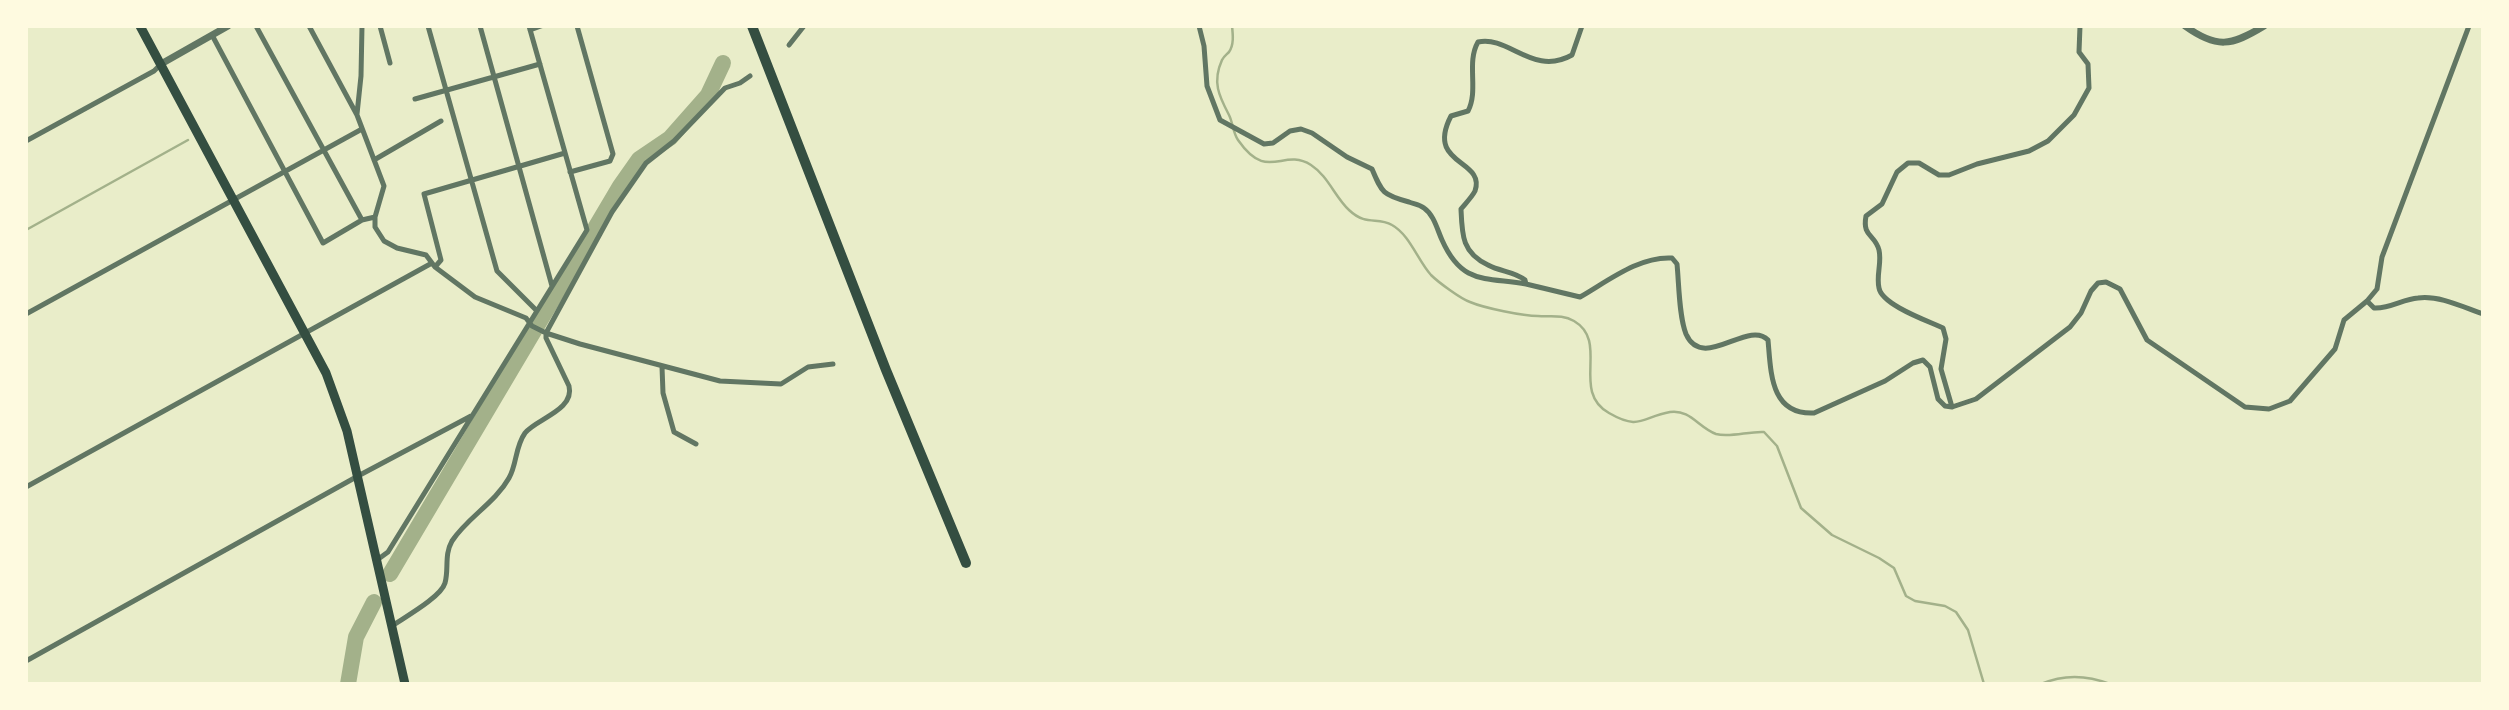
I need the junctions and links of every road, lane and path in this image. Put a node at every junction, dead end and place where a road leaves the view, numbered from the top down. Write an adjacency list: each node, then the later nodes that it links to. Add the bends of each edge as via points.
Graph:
1 (139, 26): 23 (highway)
2 (228, 26): 20 (street)
3 (256, 26): 33 (street)
4 (309, 26): 29 (street)
5 (362, 26): 29 (street)
6 (380, 26): 22 (street)
7 (428, 26): 27 (street)
8 (480, 26): 26 (street)
9 (541, 26): 19 (street)
10 (577, 26): 38 (street, via 613,154 611,161)
11 (752, 26): 61 (highway)
12 (804, 26): 21 (street)
13 (1199, 26): 44 (street, via 1208,86 1220,120 1227,126 1264,144 1290,131 1312,133 1372,169 1388,197 1421,205 1431,214 1450,259 1465,272 1492,282)
14 (1582, 26): 44 (street, via 1572,55 1563,60 1535,61 1488,40 1478,42 1473,51 1472,103 1468,111 1451,116 1445,126 1450,156 1470,169 1476,179 1474,192 1461,209 1467,248 1488,265 1517,274)
15 (2080, 26): 55 (street, via 2079,52 2088,64 2089,88 2074,115 2048,141 1949,175 1908,163 1898,172 1882,204 1866,216 1867,235 1878,244 1879,292 1887,301 1943,328 1947,338 1941,369)
16 (2185, 26): 17 (street, via 2217,44)
17 (2264, 26)
18 (2469, 26): 46 (street, via 2382,257 2377,289)
19 (529, 28): 24 (street)
20 (212, 35): 23 (street); 37 (street)
21 (789, 45)
22 (390, 63)
23 (161, 64): 32 (street); 40 (highway)
24 (540, 64): 26 (street); 34 (street)
25 (750, 76): 51 (street, via 725,88 646,163 612,212)
26 (494, 77): 27 (street); 36 (street)
27 (446, 90): 28 (street); 39 (street)
28 (415, 99)
29 (357, 115): 31 (street)
30 (441, 121): 35 (street)
31 (362, 129): 33 (street); 35 (street)
32 (26, 141)
33 (324, 150): 37 (street); 42 (street)
34 (565, 153): 36 (street); 38 (street)
35 (374, 160): 41 (street, via 384,186)
36 (519, 166): 39 (street); 45 (street)
37 (285, 172): 40 (street); 42 (street, via 323,243)
38 (570, 172): 45 (street, via 587,230)
39 (470, 179): 43 (street, via 424,194 441,260); 47 (street, via 497,271)
40 (233, 199): 48 (street); 52 (highway)
41 (374, 217): 42 (street); 43 (street, via 384,241 426,255)
42 (362, 220)
43 (433, 265): 50 (street, via 475,297); 52 (street)
44 (1526, 284): 55 (street, via 1580,297 1643,261 1672,258 1677,264 1685,331 1692,343 1703,348 1720,346 1763,334 1768,340 1773,385 1789,407 1803,414 1814,413 1923,360 1930,367 1938,399)
45 (552, 286): 47 (street)
46 (2367, 301): 49 (street, via 2374,308 2383,308 2434,298); 55 (street, via 2344,320 2335,349 2290,401 2269,409 2245,407 2147,340 2120,289 2098,283 2070,327 1976,398)
47 (537, 311): 50 (street)
48 (26, 314)
49 (2483, 314)
50 (531, 324): 51 (street); 56 (street)
51 (544, 332): 54 (street); 62 (street, via 569,386 568,398 556,412 525,432 502,491 451,542 441,591)
52 (306, 333): 58 (highway, via 339,403); 59 (street)
53 (833, 364): 54 (street, via 808,367 781,384 720,381)
54 (662, 367): 57 (street, via 663,393 674,432)
55 (1952, 407)
56 (472, 416): 58 (street); 60 (street, via 388,552)
57 (696, 444)
58 (358, 476): 60 (highway); 63 (street)
59 (26, 487)
60 (377, 560): 62 (highway)
61 (966, 563)
62 (392, 626): 64 (highway)
63 (26, 661)
64 (405, 684)

